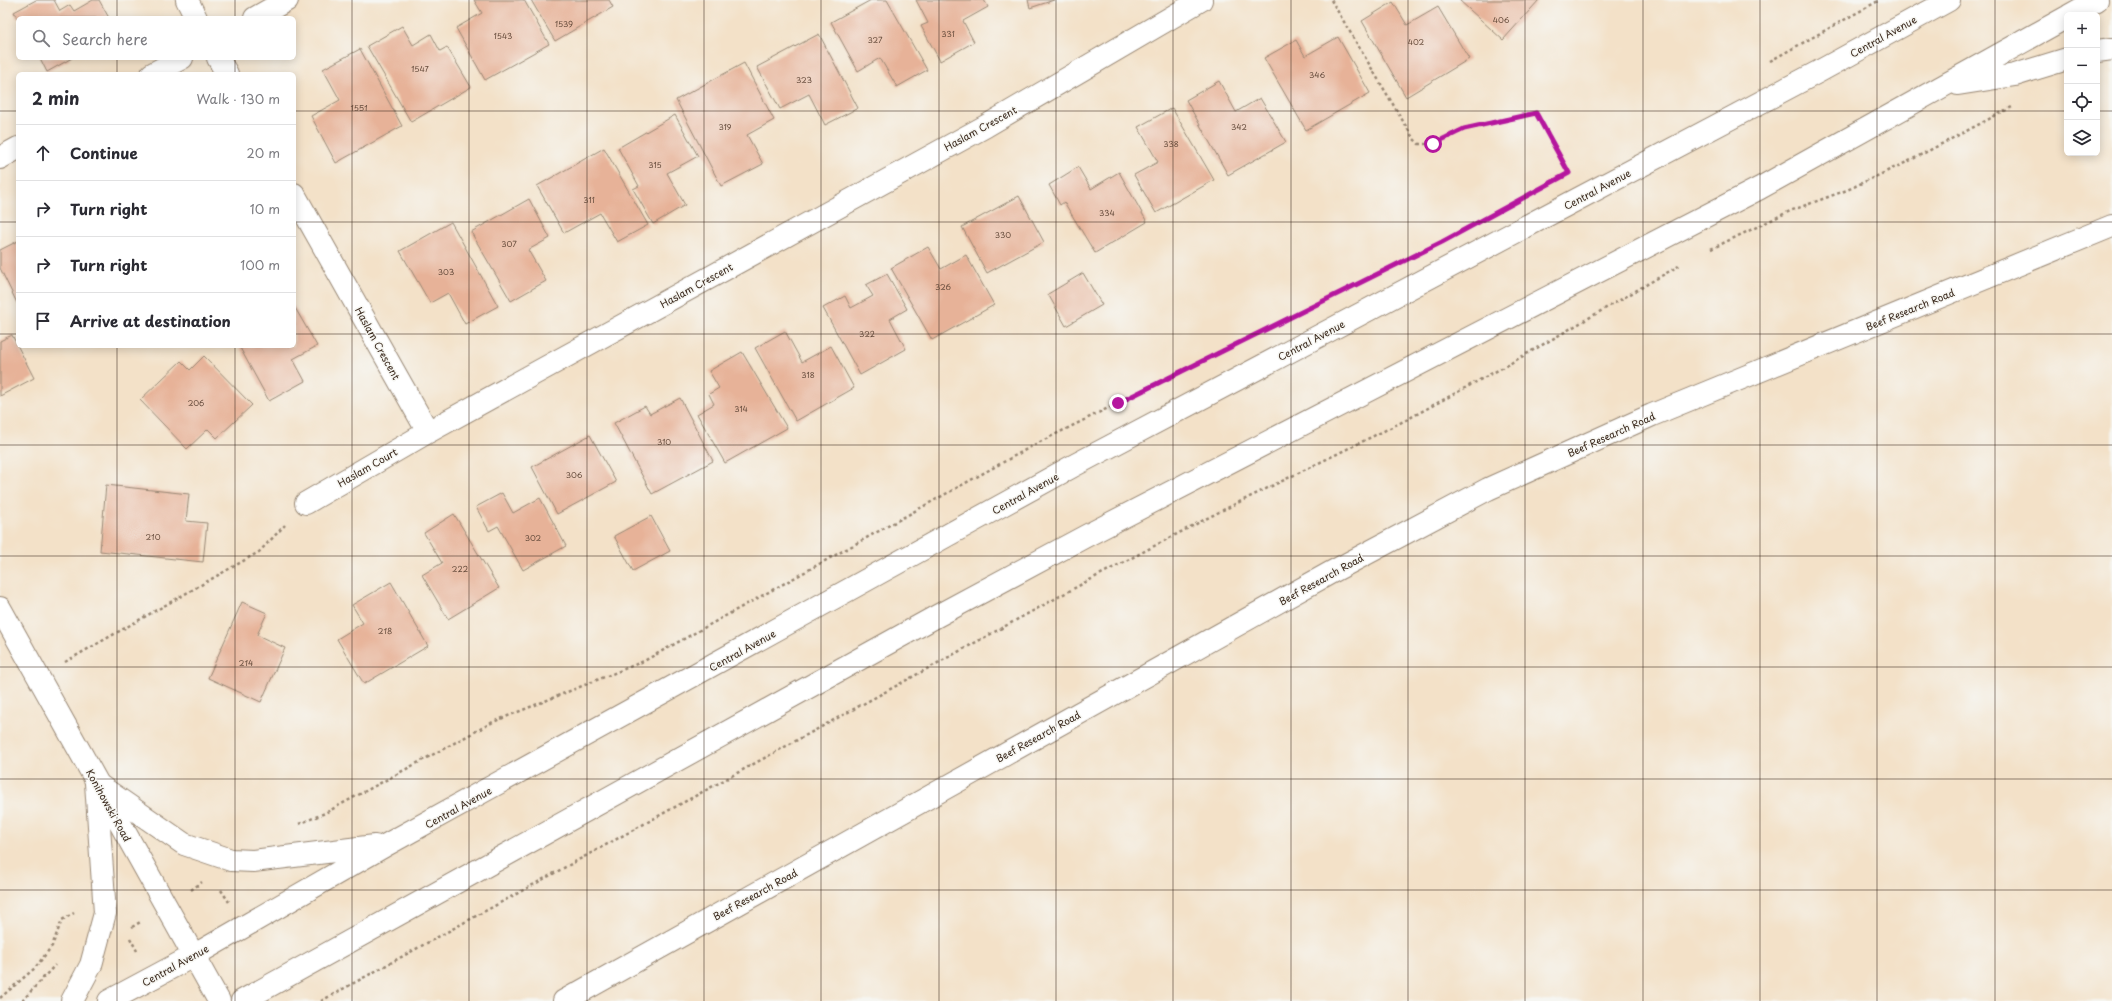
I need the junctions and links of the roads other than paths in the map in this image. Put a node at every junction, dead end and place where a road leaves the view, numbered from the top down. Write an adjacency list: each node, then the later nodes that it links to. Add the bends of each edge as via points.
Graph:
1 (186, 0): 7 (main road)
2 (287, 0): 8 (main road)
3 (1201, 0): 22 (main road, Haslam Crescent, via 986,126)
4 (1949, 0): 26 (main road, Central Avenue, via 1811,76 1073,466)
5 (2097, 0): 6 (main road)
6 (2075, 12)
7 (195, 16)
8 (258, 16)
9 (2064, 19): 17 (main road)
10 (2112, 49): 11 (main road)
11 (2100, 51)
12 (178, 60): 15 (main road)
13 (219, 60): 16 (main road)
14 (2064, 60): 17 (main road, via 2015,75)
15 (156, 72)
16 (226, 72)
17 (1945, 86): 31 (main road, via 1760,188 1012,576)
18 (16, 149): 19 (main road)
19 (0, 158)
20 (296, 198): 22 (main road, Haslam Crescent)
21 (2112, 226): 32 (main road, Beef Research Road, via 1652,415 1488,489 1330,573)
22 (428, 432): 23 (main road, Haslam Court)
23 (306, 503)
24 (0, 608): 25 (main road, Konihowski Road)
25 (96, 783): 26 (main road, via 184,844 231,860 253,861); 27 (main road, Konihowski Road); 28 (main road, via 105,913 91,965)
26 (386, 845): 27 (main road, Central Avenue)
27 (193, 956): 29 (main road, Central Avenue); 30 (main road, Konihowski Road)
28 (72, 1001)
29 (109, 1001)
30 (219, 1001)
31 (242, 1001)
32 (564, 1001)

